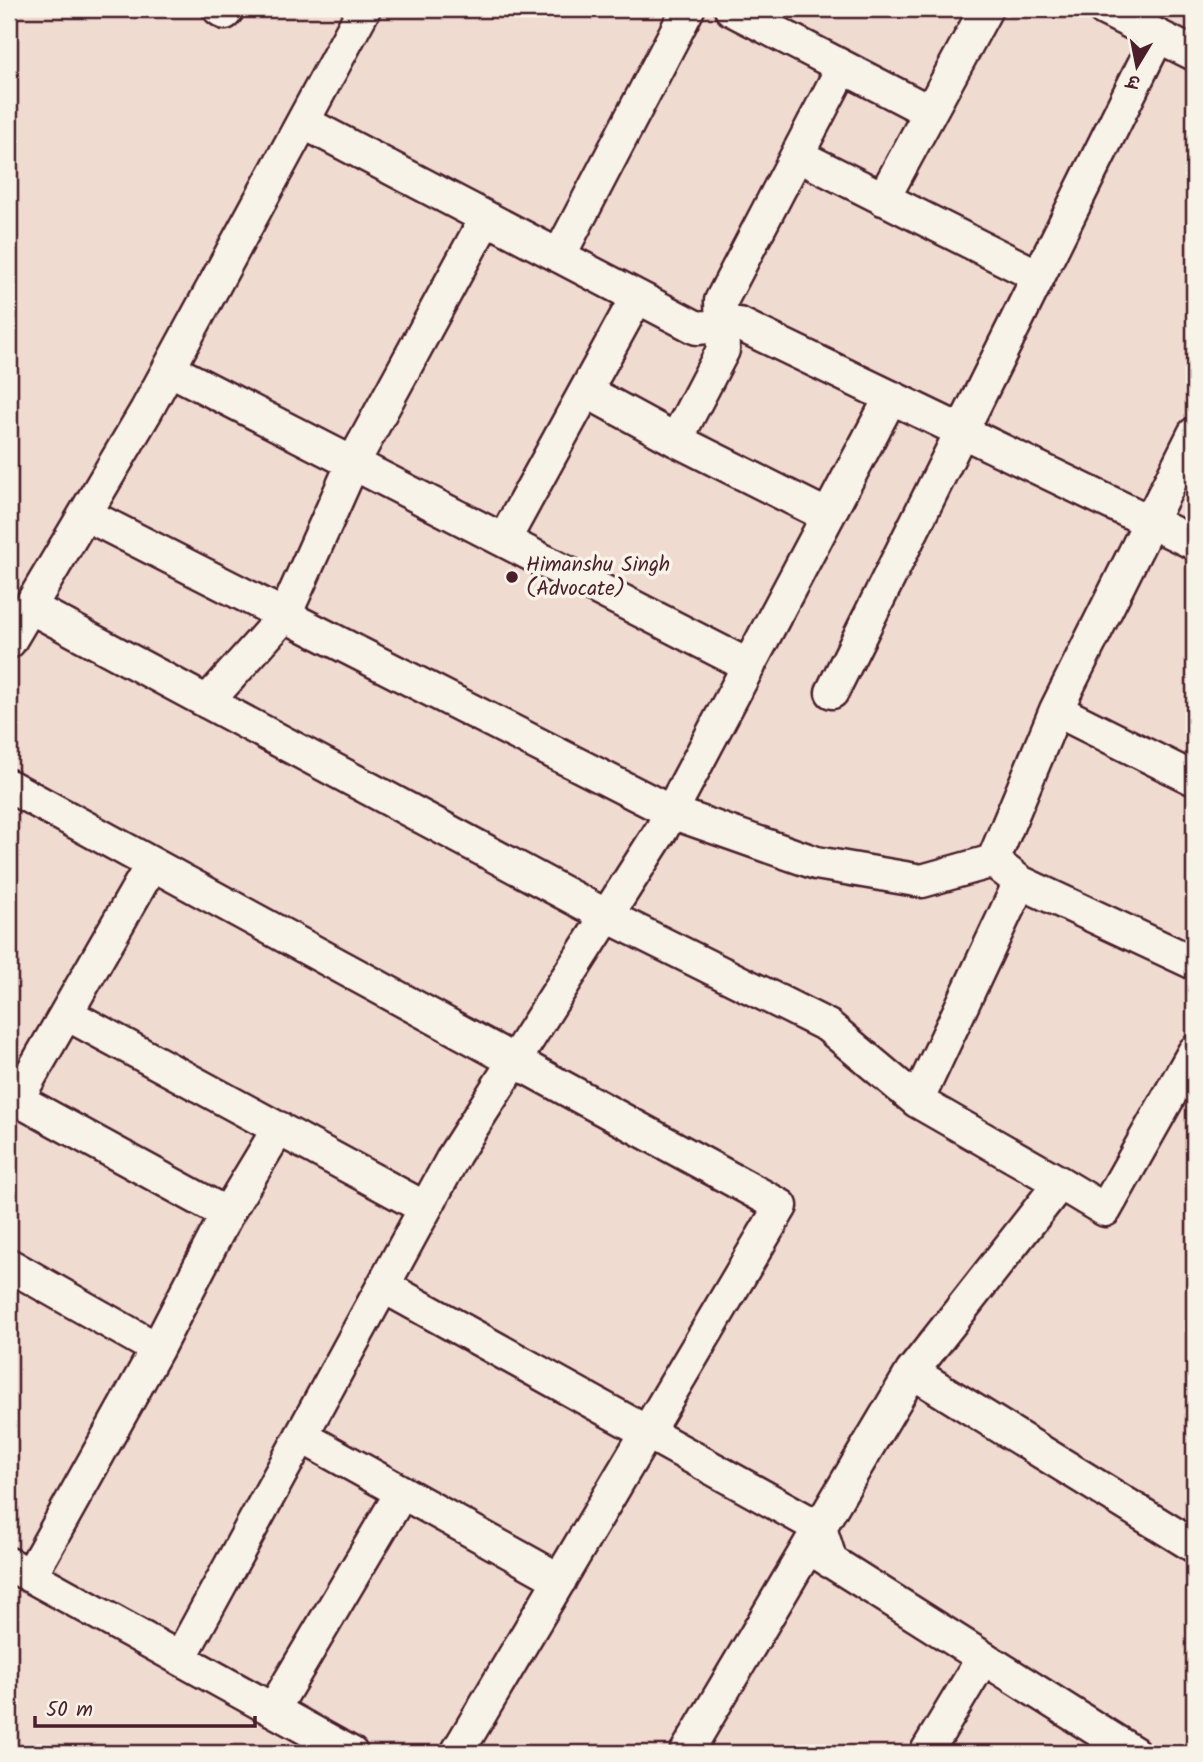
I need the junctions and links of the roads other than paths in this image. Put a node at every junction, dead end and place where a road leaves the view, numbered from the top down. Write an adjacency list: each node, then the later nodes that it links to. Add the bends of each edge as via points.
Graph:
1 (219, 9): 2 (street, via 225,13)
2 (228, 9)
3 (364, 9): 12 (street)
4 (688, 9): 16 (street)
5 (731, 9): 10 (street)
6 (986, 9): 11 (street)
7 (1104, 9): 8 (street)
8 (1158, 36): 9 (street); 17 (street)
9 (1194, 54)
10 (843, 67): 11 (street); 13 (street)
11 (930, 112): 14 (street)
12 (303, 122): 15 (street); 20 (street)
13 (797, 155): 14 (street); 19 (street, via 721,301)
14 (883, 199): 17 (street)
15 (486, 218): 16 (street); 26 (street)
16 (559, 256): 18 (street)
17 (1038, 276): 23 (street)
18 (637, 297): 19 (street, via 697,328); 21 (street)
19 (722, 325): 22 (street, via 739,324); 25 (street, via 723,350)
20 (169, 369): 26 (street); 27 (street)
21 (586, 391): 25 (street); 30 (street)
22 (891, 397): 23 (street); 28 (street)
23 (961, 430): 29 (street); 36 (street)
24 (1194, 434): 29 (street)
25 (676, 440): 28 (street)
26 (353, 463): 30 (street); 33 (street)
27 (85, 514): 32 (street); 33 (street)
28 (828, 516): 35 (street)
29 (1151, 521): 31 (street); 38 (street)
30 (504, 540): 35 (street)
31 (1194, 543)
32 (30, 607): 34 (street); 37 (street)
33 (285, 615): 37 (street); 41 (street)
34 (9, 642)
35 (749, 666): 41 (street)
36 (831, 692)
37 (207, 702): 45 (street)
38 (1056, 710): 39 (street); 42 (street)
39 (1194, 779)
40 (9, 786): 43 (street)
41 (671, 812): 42 (street, via 816,863 922,881); 45 (street)
42 (993, 861): 44 (street)
43 (152, 864): 47 (street); 49 (street)
44 (1020, 882): 46 (street); 51 (street)
45 (607, 916): 49 (street); 51 (street, via 828,1026)
46 (1194, 963)
47 (67, 1014): 50 (street); 52 (street)
48 (1194, 1052): 53 (street, via 1105,1210)
49 (514, 1061): 54 (street); 60 (street, via 781,1206)
50 (13, 1097): 55 (street)
51 (917, 1101): 53 (street)
52 (279, 1128): 54 (street); 55 (street)
53 (1060, 1183): 59 (street)
54 (425, 1208): 57 (street)
55 (227, 1214): 58 (street)
56 (9, 1265): 58 (street)
57 (383, 1286): 60 (street); 61 (street)
58 (157, 1349): 65 (street)
59 (912, 1372): 63 (street); 64 (street)
60 (647, 1433): 63 (street); 66 (street)
61 (301, 1436): 62 (street); 67 (street)
62 (402, 1492): 66 (street); 69 (street)
63 (820, 1546): 68 (street); 72 (street)
64 (1194, 1546)
65 (20, 1570): 67 (street)
66 (560, 1580): 71 (street)
67 (180, 1658): 69 (street)
68 (983, 1658): 73 (street); 74 (street)
69 (273, 1710): 70 (street)
70 (351, 1753)
71 (457, 1753)
72 (686, 1753)
73 (926, 1753)
74 (1134, 1753)

